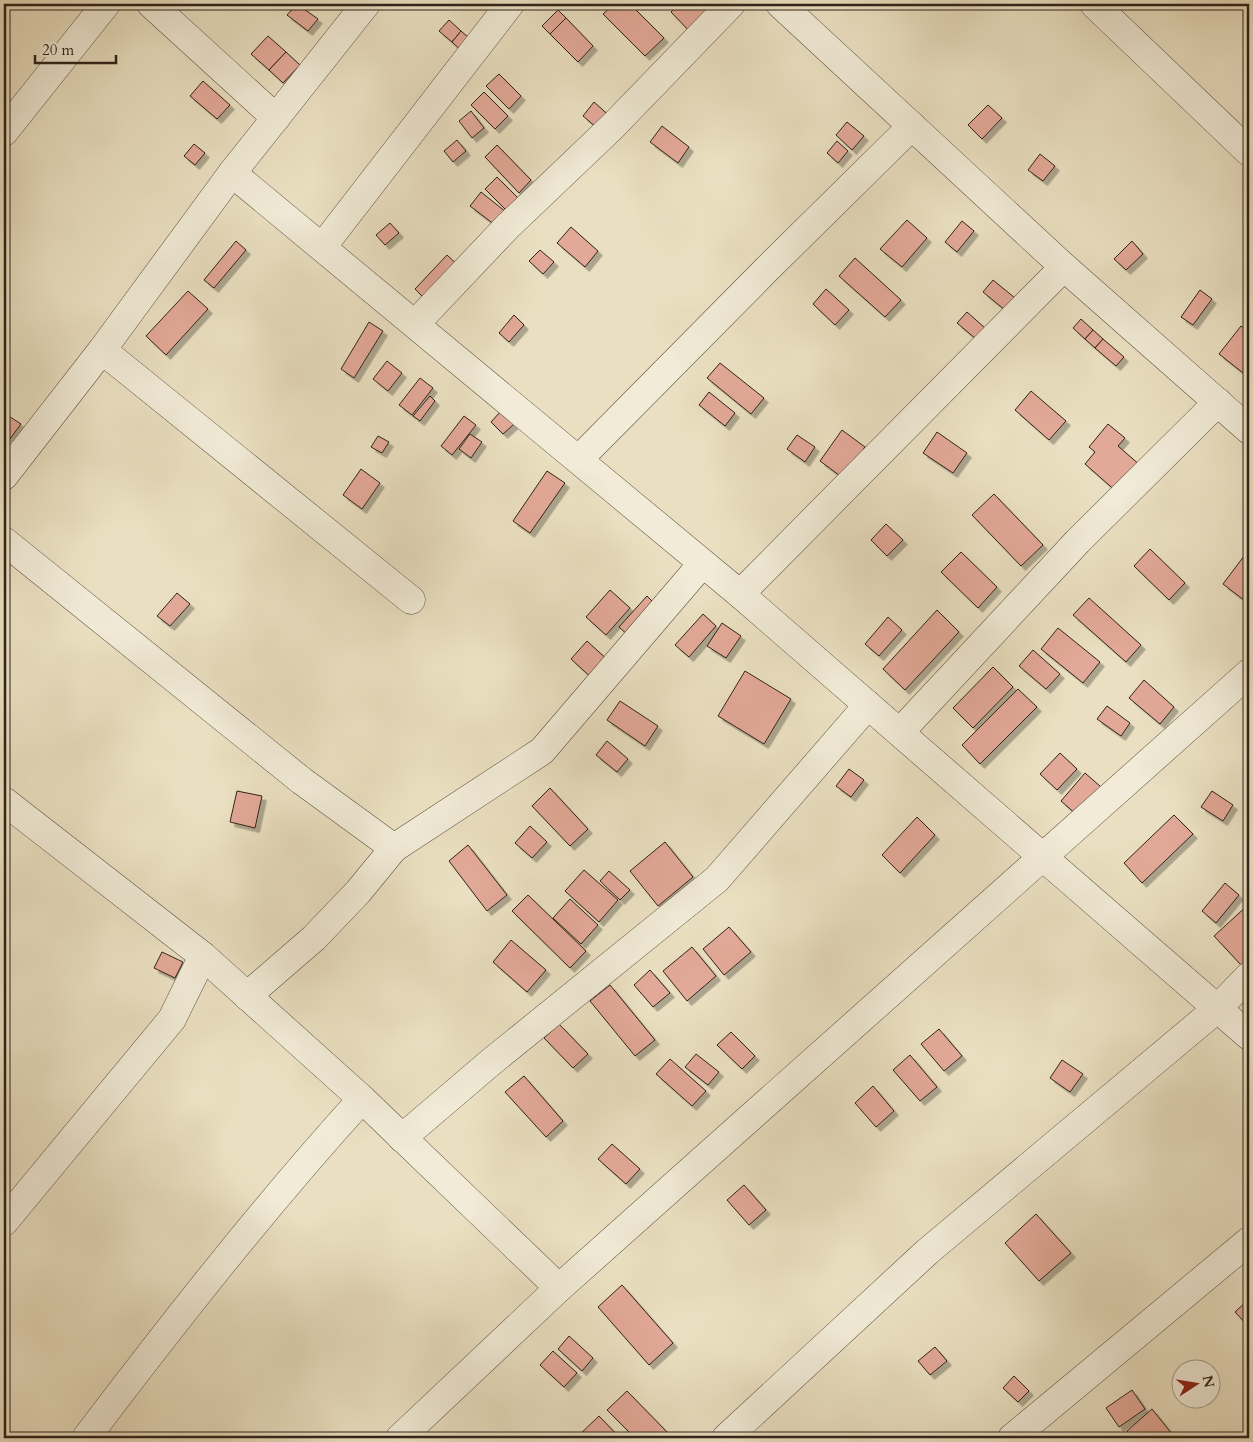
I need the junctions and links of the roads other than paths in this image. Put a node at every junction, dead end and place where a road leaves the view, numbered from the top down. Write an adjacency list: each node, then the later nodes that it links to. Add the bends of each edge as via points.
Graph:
1 (106, 4): 10 (street)
2 (151, 4): 8 (street)
3 (366, 4): 8 (street)
4 (510, 4): 13 (street)
5 (731, 4): 15 (street, via 613,126 508,226)
6 (780, 4): 9 (street)
7 (1094, 4): 11 (street)
8 (276, 118): 12 (street)
9 (912, 126): 14 (street); 19 (street)
10 (4, 132)
11 (1249, 152)
12 (232, 172): 13 (street); 16 (street)
13 (323, 246): 15 (street)
14 (1064, 267): 17 (street); 23 (street)
15 (416, 323): 19 (street)
16 (102, 350): 20 (street); 24 (street)
17 (1218, 402): 18 (street); 27 (street, via 1078,541)
18 (1249, 430)
19 (580, 459): 22 (street)
20 (4, 476)
21 (4, 541): 29 (street, via 302,781)
22 (702, 564): 23 (street); 29 (street, via 542,751)
23 (740, 594): 26 (street)
24 (411, 600)
25 (1249, 673): 30 (street)
26 (868, 705): 27 (street); 37 (street, via 716,880)
27 (900, 732): 30 (street)
28 (4, 801): 31 (street)
29 (394, 848): 33 (street, via 314,938)
30 (1044, 856): 34 (street); 40 (street)
31 (202, 956): 33 (street); 38 (street, via 172,1019)
32 (1249, 976): 34 (street)
33 (247, 996): 36 (street)
34 (1218, 1008): 35 (street); 43 (street, via 927,1252)
35 (1249, 1036)
36 (362, 1099): 37 (street); 41 (street, via 298,1170)
37 (402, 1138): 40 (street)
38 (4, 1222)
39 (1249, 1241): 44 (street)
40 (559, 1288): 42 (street)
41 (86, 1438)
42 (400, 1438)
43 (726, 1438)
44 (1012, 1438)

